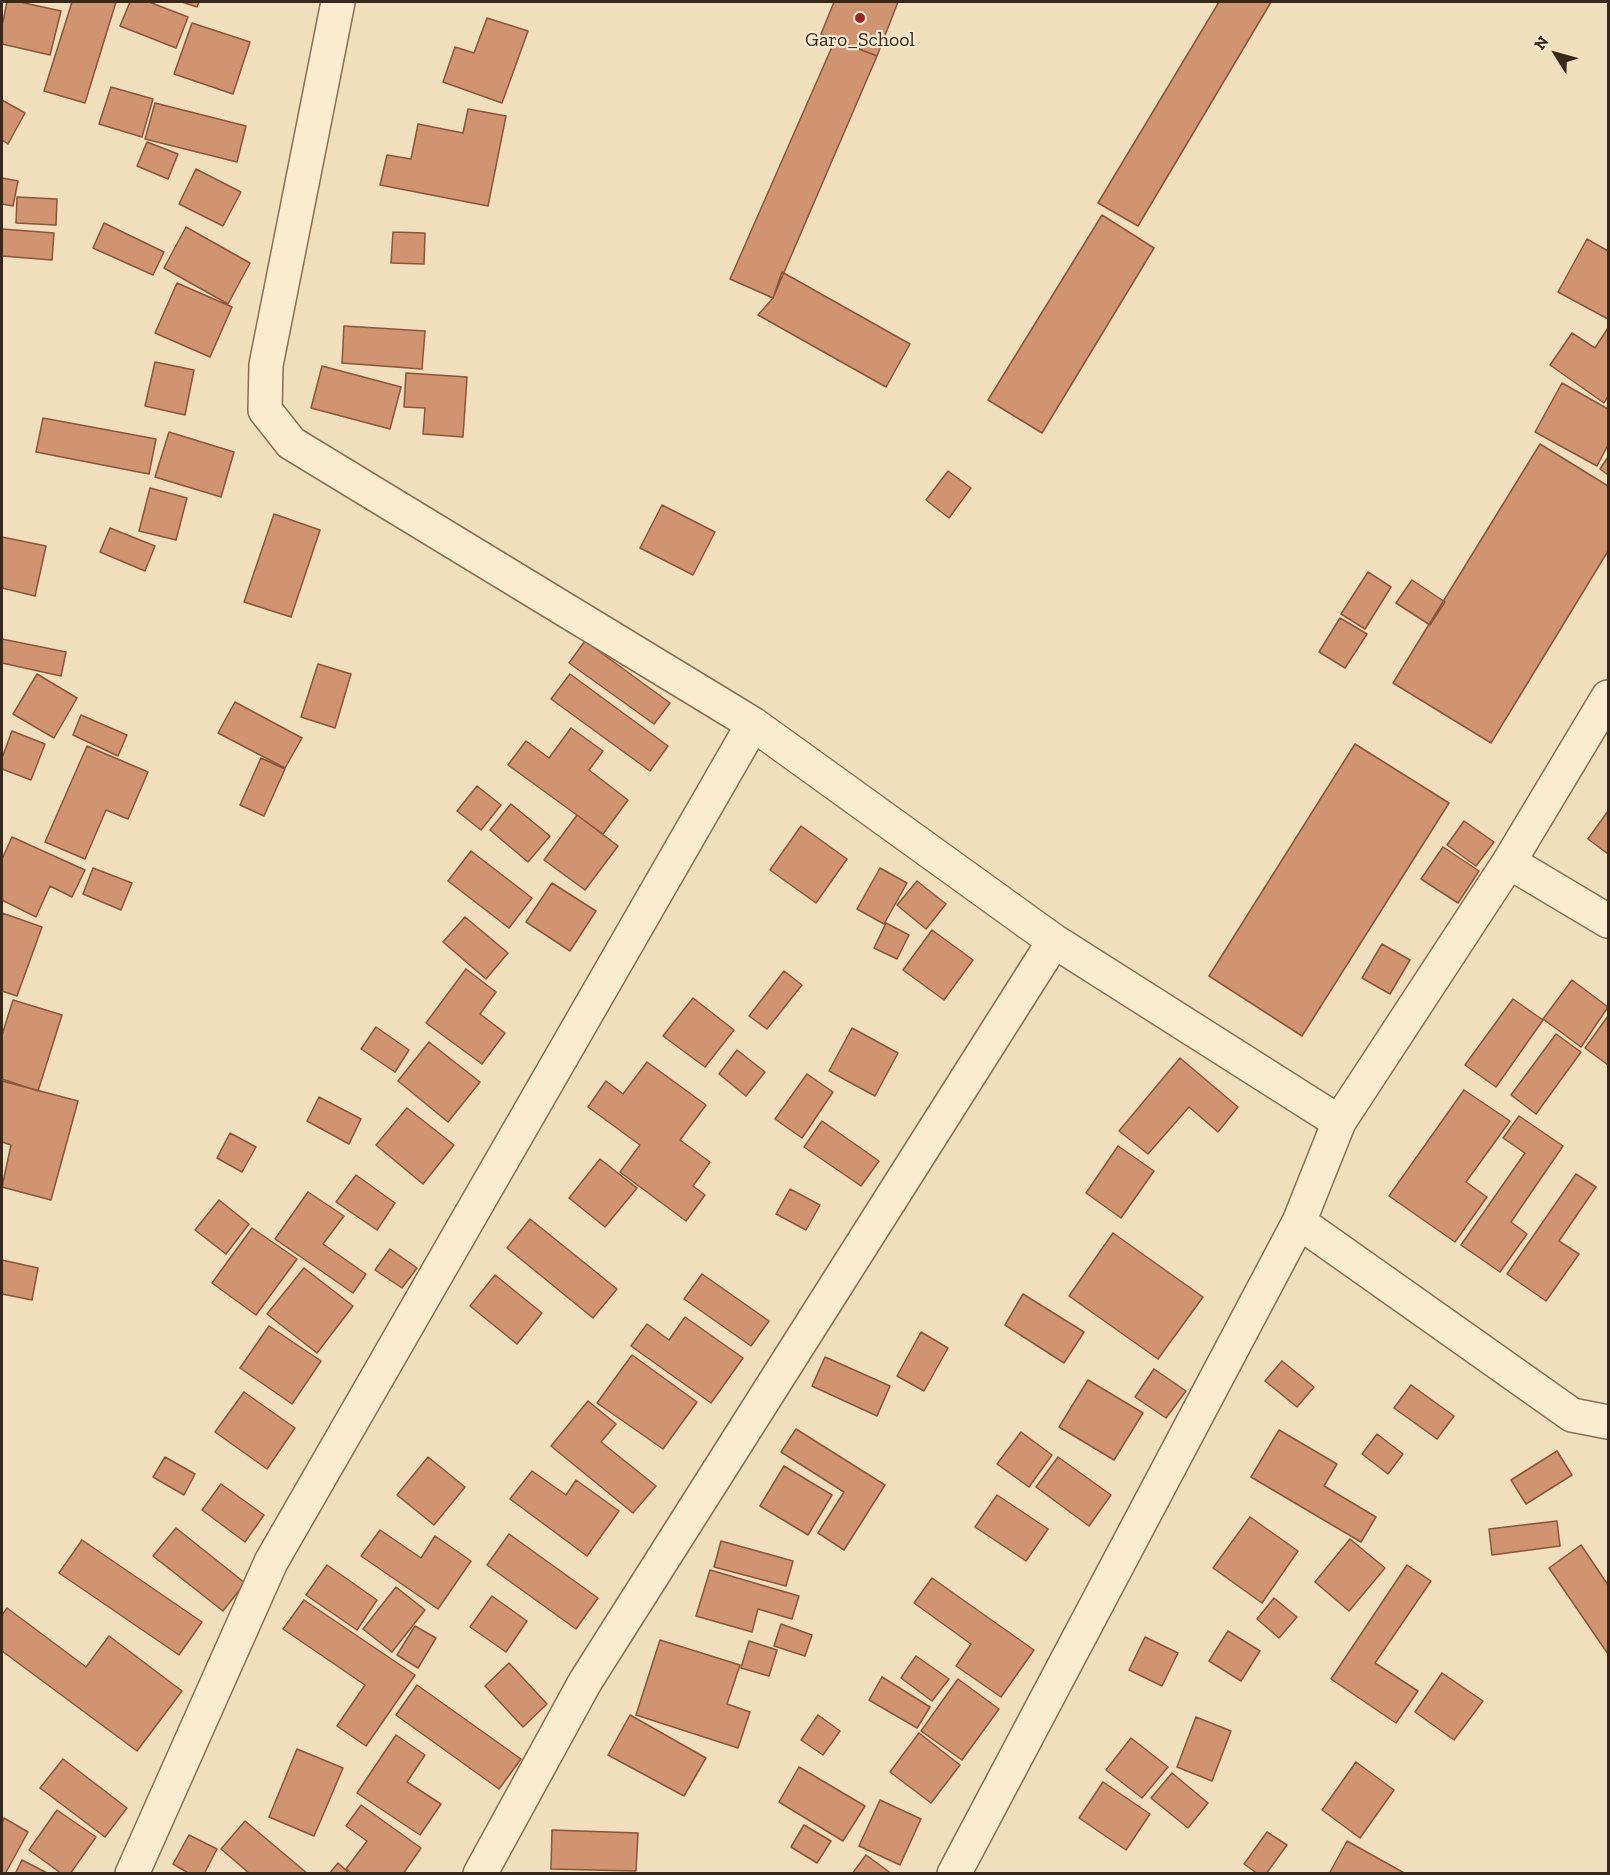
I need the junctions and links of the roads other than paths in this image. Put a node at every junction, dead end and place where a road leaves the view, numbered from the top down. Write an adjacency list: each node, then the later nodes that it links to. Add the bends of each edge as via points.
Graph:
1 (338, 2): 3 (street, via 266,365 265,410 291,442)
2 (1608, 697): 4 (street)
3 (753, 724): 6 (street); 10 (street, via 271,1562)
4 (1509, 862): 5 (street); 7 (street)
5 (1608, 921)
6 (1054, 941): 7 (street); 11 (street, via 585,1682)
7 (1339, 1122): 8 (street)
8 (1299, 1222): 9 (street, via 1572,1415); 12 (street)
9 (1608, 1422)
10 (132, 1874)
11 (480, 1874)
12 (954, 1874)

